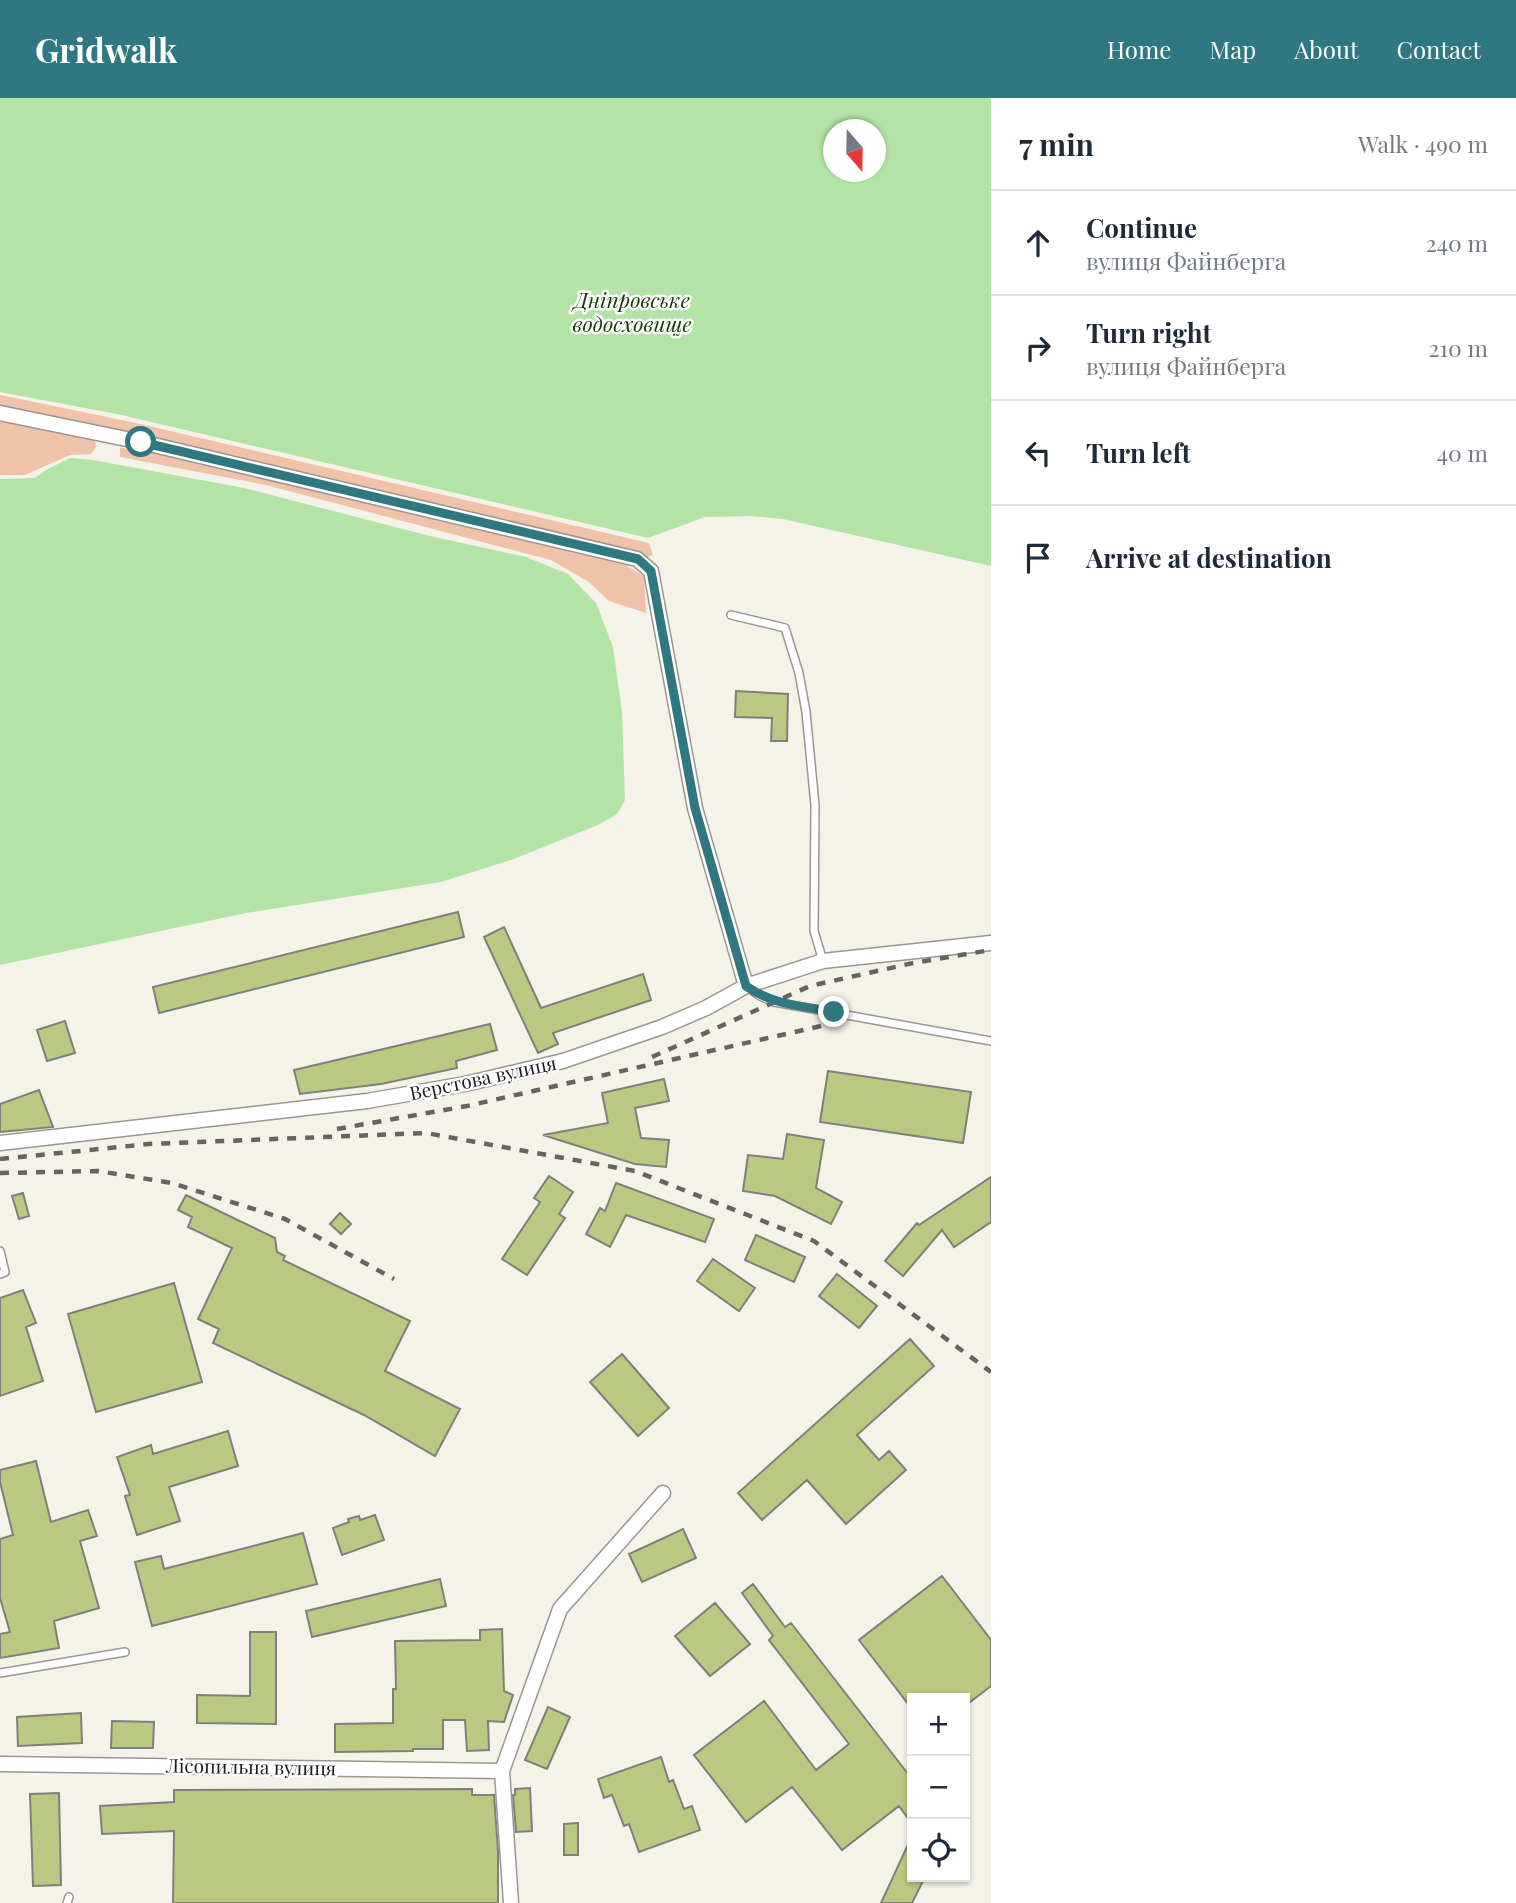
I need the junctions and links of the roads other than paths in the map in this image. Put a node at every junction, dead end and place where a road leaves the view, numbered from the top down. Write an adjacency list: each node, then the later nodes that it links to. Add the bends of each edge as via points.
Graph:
1 (0, 413): 5 (street, via 638,559 651,571 695,808)
2 (731, 615): 4 (lane, via 785,628 799,673 815,805 814,931)
3 (991, 943): 4 (street, Верстова вулиця)
4 (823, 961): 5 (street, Верстова вулиця)
5 (746, 986): 6 (lane, via 774,1002); 7 (street, Верстова вулиця, via 662,1027 503,1077 367,1101)
6 (991, 1041)
7 (0, 1143)
8 (0, 1251): 9 (lane, via 5,1272)
9 (0, 1274)
10 (663, 1493): 14 (street, via 560,1609)
11 (125, 1652): 12 (lane)
12 (0, 1673)
13 (0, 1763): 14 (street, Лісопильна вулиця)
14 (502, 1771): 15 (street)
15 (511, 1903)

